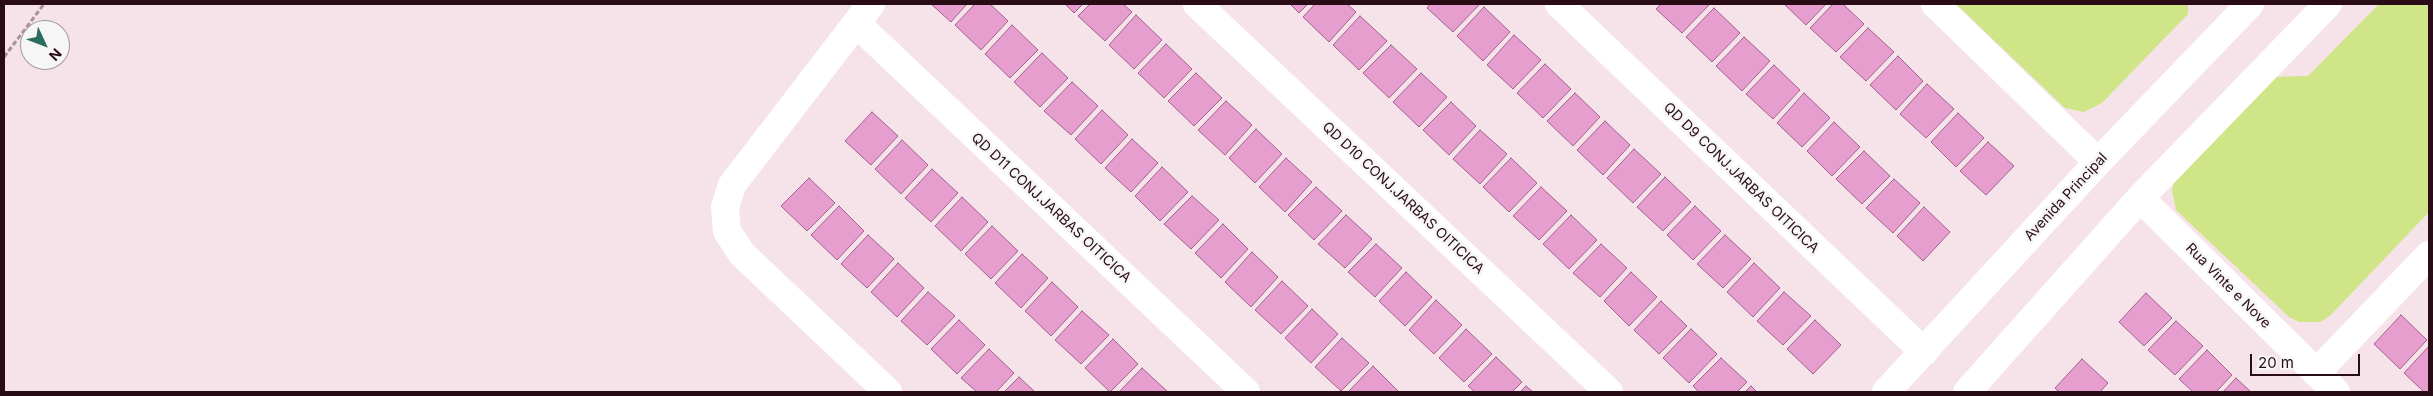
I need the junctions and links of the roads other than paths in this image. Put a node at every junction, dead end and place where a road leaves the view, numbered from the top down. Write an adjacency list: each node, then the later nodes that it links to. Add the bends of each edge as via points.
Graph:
1 (1197, 4): 14 (street, QD D10 CONJ.JARBAS OITICICA)
2 (1559, 4): 10 (street, QD D9 CONJ.JARBAS OITICICA)
3 (1935, 4): 7 (street)
4 (2250, 4): 7 (street, Avenida Principal)
5 (2328, 4): 8 (street)
6 (864, 13): 12 (street, via 732,185 725,207 727,231 742,254); 13 (street, QD D11 CONJ.JARBAS OITICICA)
7 (2098, 162): 10 (street, Avenida Principal)
8 (2140, 198): 11 (street, Rua Vinte e Nove); 16 (street)
9 (2429, 255): 11 (street)
10 (1924, 352): 15 (street, Avenida Principal)
11 (2316, 373): 17 (street, Rua Vinte e Nove)
12 (888, 392)
13 (1246, 392)
14 (1609, 392)
15 (1886, 392)
16 (1968, 392)
17 (2336, 392)

